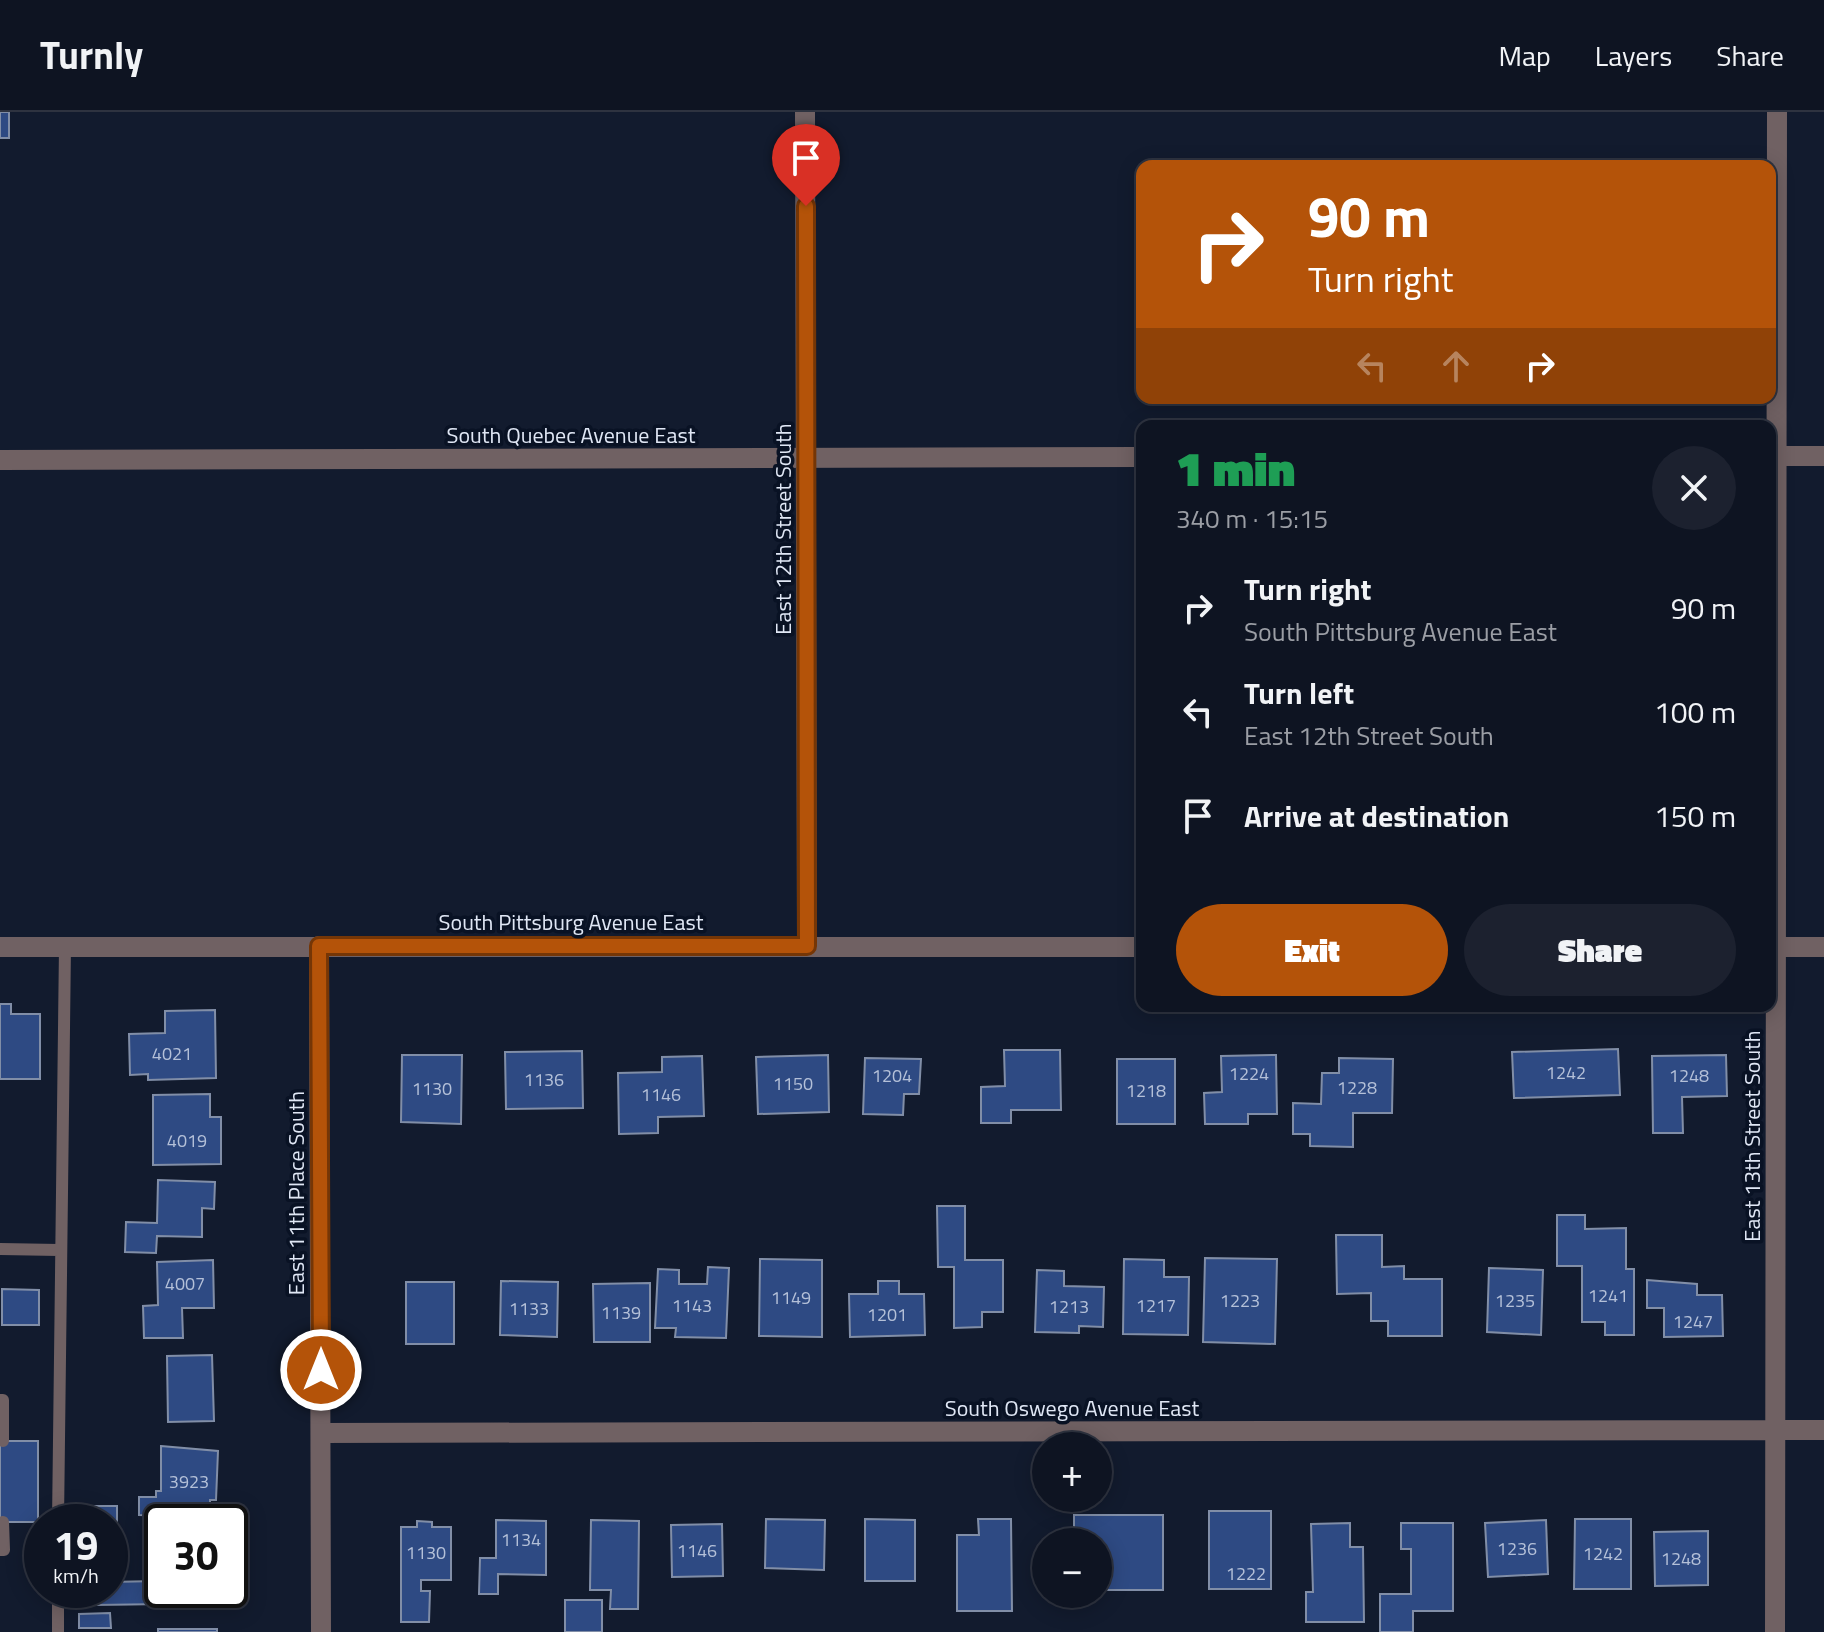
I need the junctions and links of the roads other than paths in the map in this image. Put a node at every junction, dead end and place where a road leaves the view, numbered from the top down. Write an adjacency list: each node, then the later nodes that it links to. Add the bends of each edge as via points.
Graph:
1 (805, 112): 7 (street, East 12th Street South)
2 (1777, 112): 3 (street, East 13th Street South)
3 (1776, 227)
4 (1776, 456): 5 (street)
5 (1824, 456)
6 (1136, 457): 7 (street, South Quebec Avenue East)
7 (807, 458): 8 (street, South Quebec Avenue East); 11 (street, East 12th Street South)
8 (0, 460)
9 (65, 946): 10 (street, South Pittsburg Avenue East); 12 (street, South Pittsburg Avenue East); 18 (lane)
10 (319, 946): 11 (street, South Pittsburg Avenue East); 22 (street, East 11th Place South)
11 (807, 946): 13 (street, South Pittsburg Avenue East)
12 (0, 947)
13 (1136, 947)
14 (1776, 947): 15 (street)
15 (1824, 947)
16 (1773, 1012): 20 (street, East 13th Street South)
17 (0, 1249): 18 (lane)
18 (59, 1250): 24 (lane)
19 (0, 1400): 23 (lane)
20 (1776, 1430): 21 (street, South Oswego Avenue East); 22 (street, South Oswego Avenue East); 30 (street, East 13th Street South)
21 (1824, 1430)
22 (321, 1433): 29 (street, East 11th Place South)
23 (3, 1441)
24 (58, 1504)
25 (3, 1522): 26 (lane)
26 (0, 1550)
27 (58, 1608): 28 (lane)
28 (58, 1632)
29 (321, 1632)
30 (1775, 1632)

